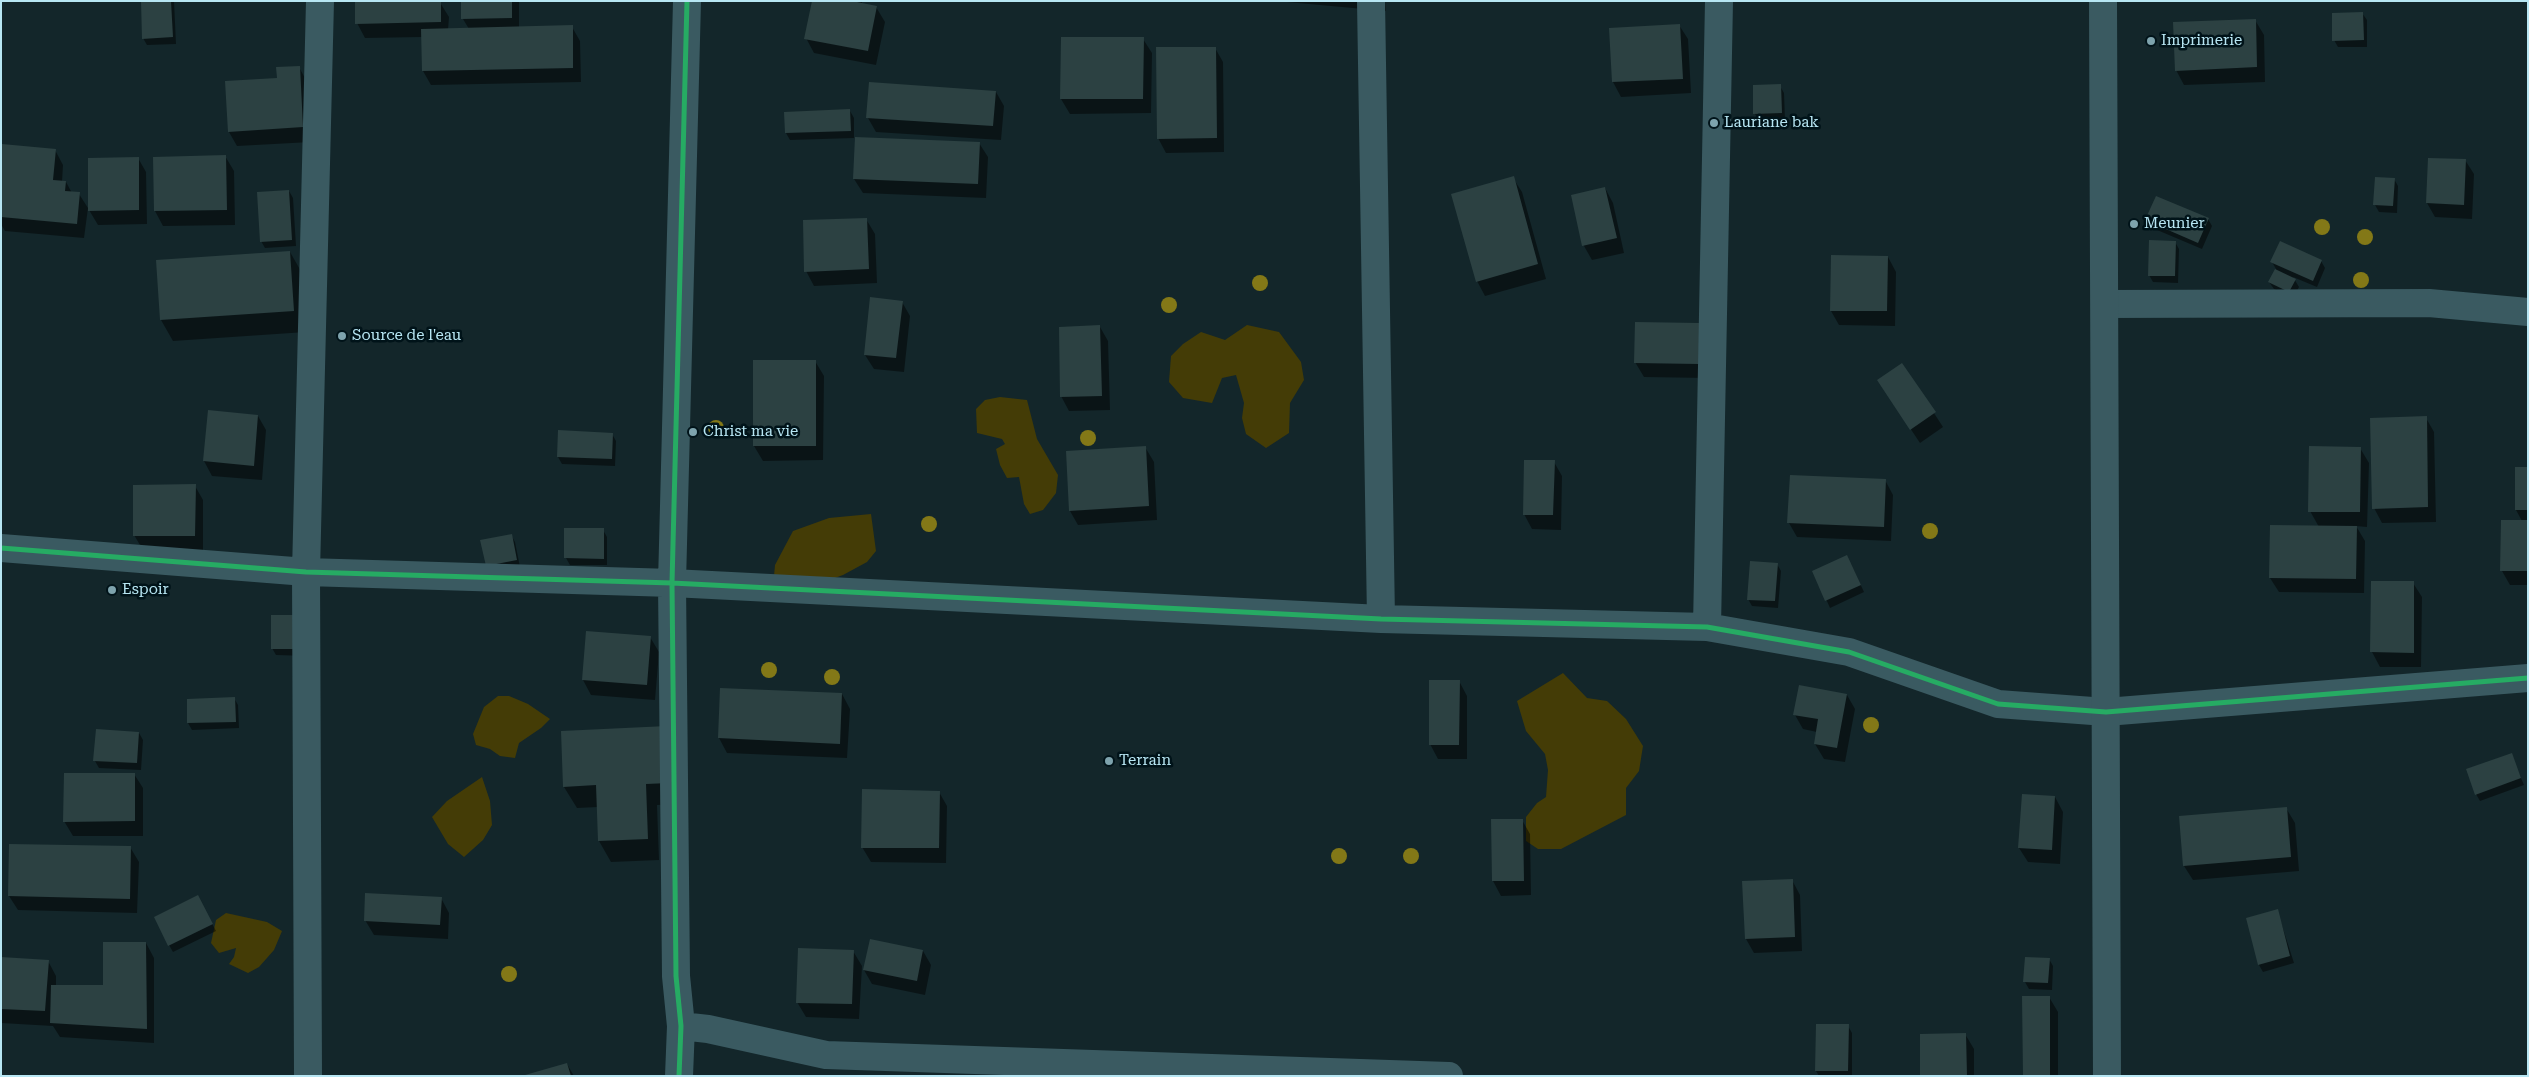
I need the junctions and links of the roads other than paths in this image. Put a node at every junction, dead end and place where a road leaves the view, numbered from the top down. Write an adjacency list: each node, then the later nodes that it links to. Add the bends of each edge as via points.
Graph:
1 (320, 1): 9 (street)
2 (686, 1): 10 (street)
3 (1371, 1): 11 (street)
4 (1719, 1): 12 (street)
5 (2104, 1): 6 (street)
6 (2104, 304): 7 (street, via 2430,303); 14 (street)
7 (2528, 312)
8 (1, 548): 9 (street)
9 (306, 572): 10 (street); 17 (street)
10 (672, 583): 11 (street); 15 (street, via 676,976)
11 (1381, 619): 12 (street)
12 (1706, 627): 14 (street, via 1849,652 1998,704)
13 (2528, 678): 14 (street)
14 (2106, 712): 20 (street)
15 (681, 1026): 16 (street, via 708,1029 826,1056); 18 (street)
16 (1007, 1069): 19 (street)
17 (308, 1076)
18 (679, 1076)
19 (1449, 1076)
20 (2107, 1076)

